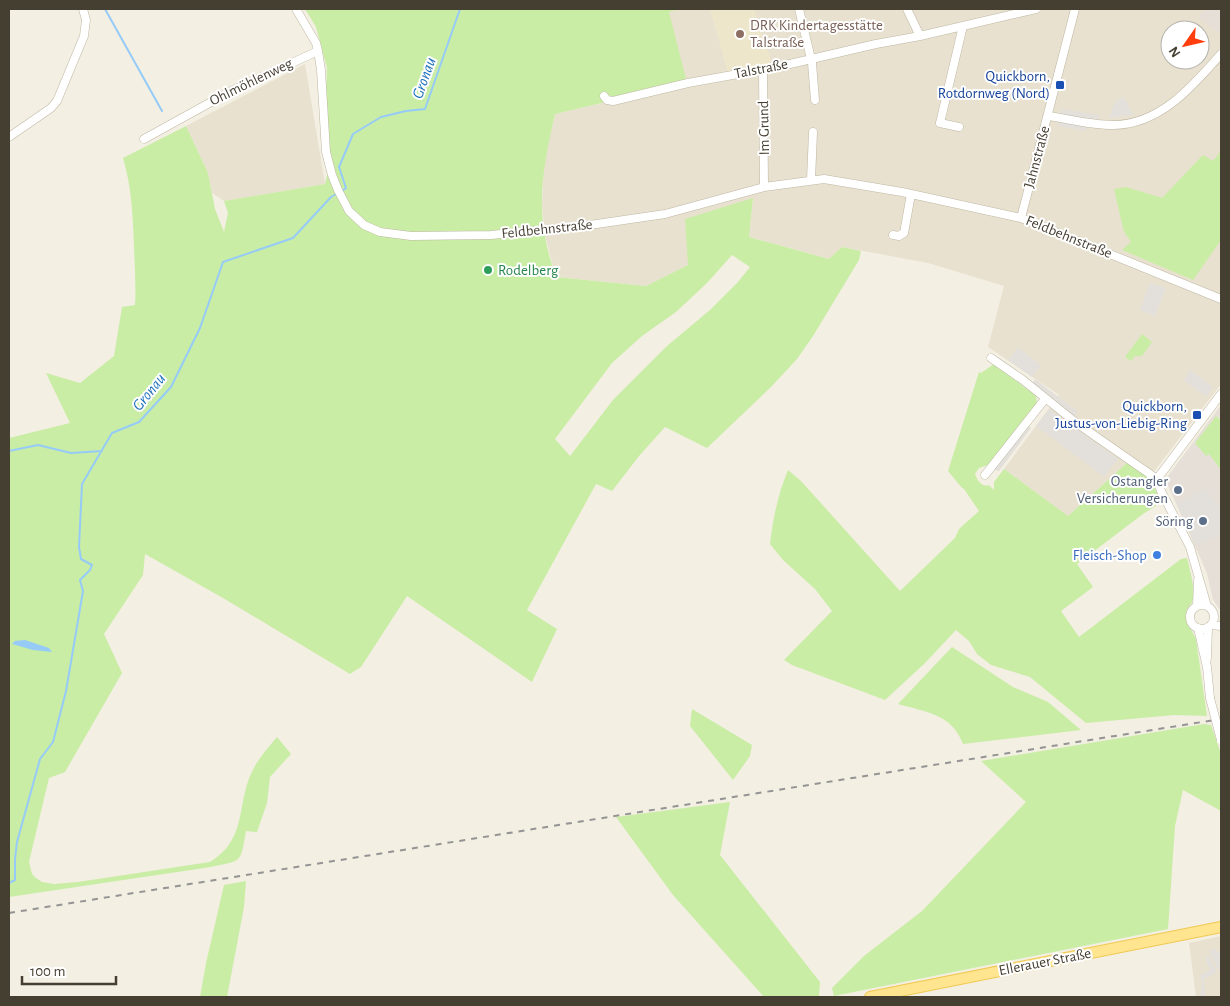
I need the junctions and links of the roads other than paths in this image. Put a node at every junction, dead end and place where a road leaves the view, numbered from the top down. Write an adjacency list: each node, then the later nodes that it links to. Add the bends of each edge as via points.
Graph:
1 (83, 9): 19 (street, via 86,20 84,38 57,101)
2 (296, 9): 10 (street)
3 (799, 9): 12 (street)
4 (907, 9): 9 (street)
5 (1036, 9): 7 (street, Talstraße)
6 (1075, 9): 16 (street, Jahnstraße)
7 (1012, 11): 8 (street, Talstraße)
8 (963, 26): 9 (street, Talstraße); 17 (street, via 940,123)
9 (920, 36): 12 (street, Talstraße)
10 (318, 51): 20 (street, Ohlmöhlenweg, via 233,90); 22 (street, Feldbehnstraße, via 326,152 338,190 349,211 364,225 380,232 411,236 491,235 567,228 639,219)
11 (1221, 54): 16 (street, via 1184,94 1160,111 1135,122 1104,124)
12 (811, 59): 13 (street, Talstraße); 15 (street)
13 (763, 70): 14 (street, Talstraße, via 613,100); 22 (street, Im Grund)
14 (604, 96)
15 (815, 100)
16 (1048, 116): 24 (street, Jahnstraße)
17 (959, 127)
18 (813, 132): 21 (street)
19 (9, 136)
20 (144, 139)
21 (811, 180): 22 (street, Feldbehnstraße); 23 (street, Feldbehnstraße, via 846,182)
22 (764, 186)
23 (911, 194): 24 (street, Feldbehnstraße); 25 (street, via 904,233)
24 (1021, 218): 26 (street, Feldbehnstraße)
25 (893, 235)
26 (1221, 299)
27 (991, 358): 29 (street)
28 (1221, 394): 31 (street)
29 (1045, 399): 30 (street); 31 (street)
30 (985, 475)
31 (1157, 479): 32 (street, via 1190,547)
32 (1198, 573): 33 (street); 34 (street)
33 (1197, 606): 34 (street); 38 (street, via 1190,617)
34 (1207, 606): 35 (street)
35 (1218, 616): 36 (street)
36 (1210, 626): 37 (street); 38 (street); 39 (street)
37 (1221, 626)
38 (1198, 628): 39 (street)
39 (1206, 667): 40 (street, bridge)
40 (1221, 740)
41 (1221, 928): 42 (main road, Ellerauer Straße)
42 (870, 997)

